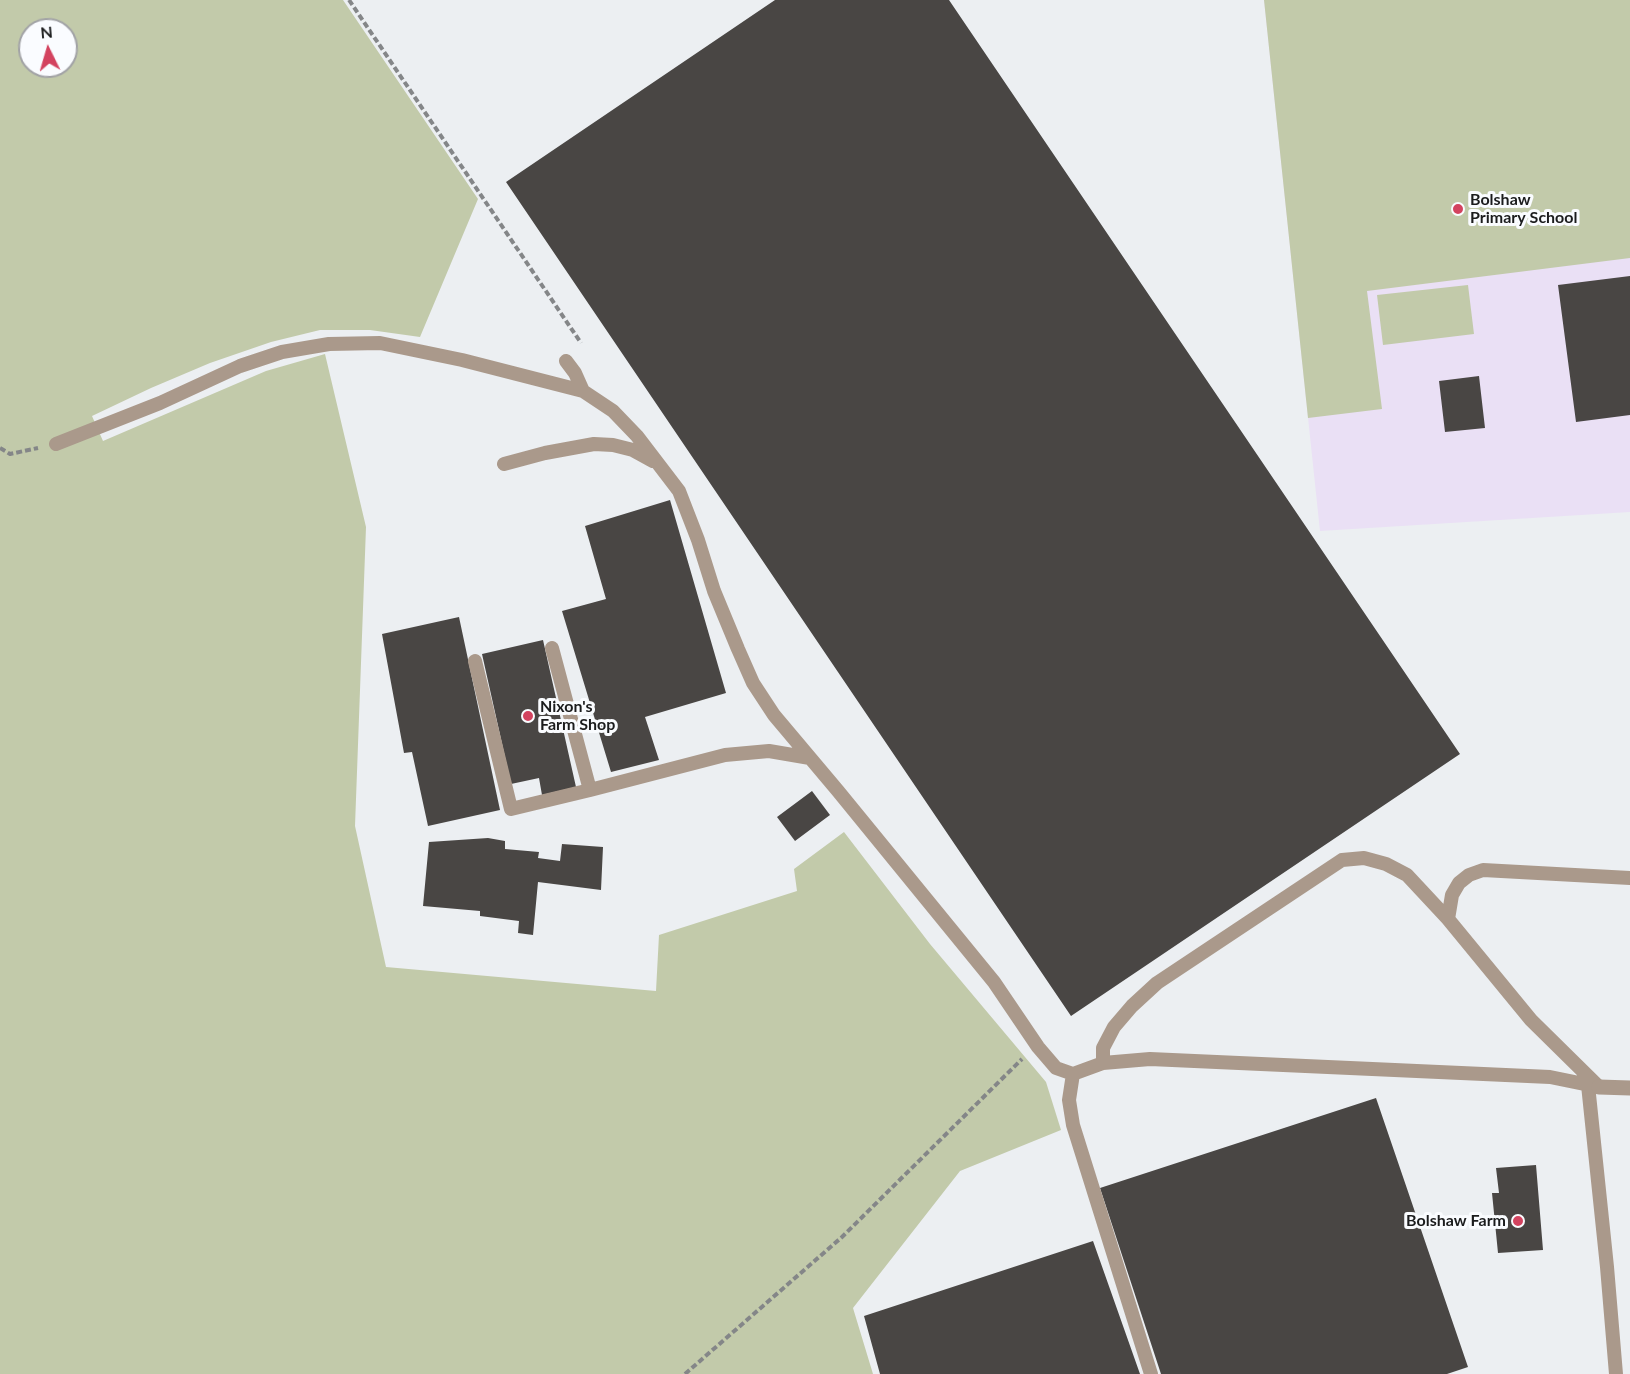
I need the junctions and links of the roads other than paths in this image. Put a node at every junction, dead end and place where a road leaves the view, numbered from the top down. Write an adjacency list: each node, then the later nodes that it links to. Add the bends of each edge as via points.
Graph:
1 (566, 361): 2 (lane)
2 (583, 391): 3 (lane, via 380,343 329,344 282,352 240,366); 5 (lane, via 613,411)
3 (56, 444)
4 (504, 464): 5 (lane, via 594,444 633,450)
5 (658, 464): 8 (lane, via 679,491 714,591 753,683)
6 (552, 648): 9 (lane)
7 (476, 661): 9 (lane, via 511,809)
8 (810, 758): 9 (lane, via 770,751 724,755); 13 (lane, via 994,982 1038,1047 1056,1068)
9 (590, 790)
10 (1630, 878): 11 (lane, via 1483,870 1458,883)
11 (1448, 919): 12 (lane, via 1407,875 1364,858 1342,860 1157,984 1114,1027 1103,1048); 14 (lane, via 1531,1020)
12 (1104, 1063): 13 (lane); 14 (lane, via 1161,1059 1550,1077)
13 (1072, 1074): 16 (lane, via 1069,1100 1073,1125)
14 (1594, 1086): 15 (street); 17 (lane)
15 (1630, 1088)
16 (1151, 1374)
17 (1616, 1374)

